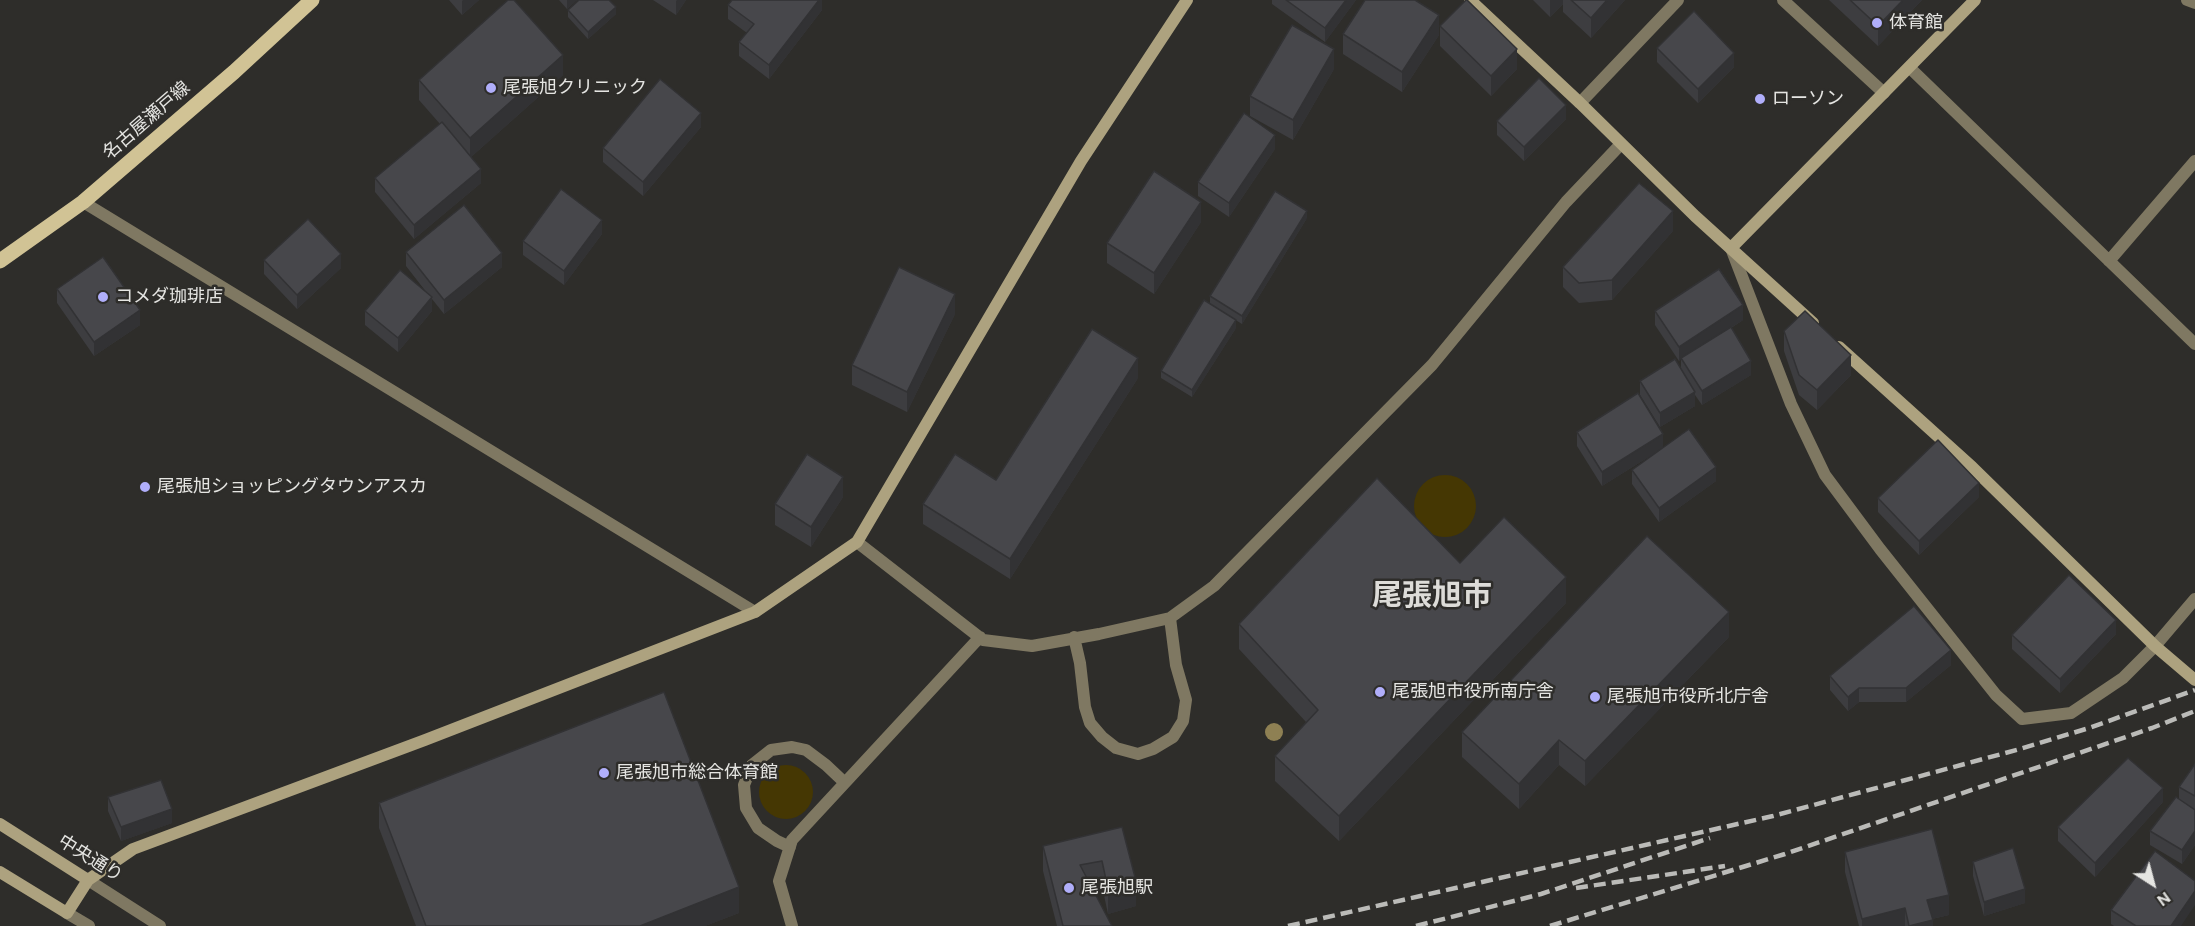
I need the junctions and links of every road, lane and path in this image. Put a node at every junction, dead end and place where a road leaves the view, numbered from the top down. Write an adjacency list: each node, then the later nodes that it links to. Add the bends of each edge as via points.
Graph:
1 (312, 0): 14 (main road, 名古屋瀬戸線)
2 (1187, 0): 19 (street, via 1081,161)
3 (1470, 0): 11 (street)
4 (1678, 0): 11 (street)
5 (1783, 0): 10 (street)
6 (1975, 0): 9 (street)
7 (2187, 0): 8 (street)
8 (2195, 3)
9 (1910, 68): 10 (street); 17 (street)
10 (1884, 93): 15 (street)
11 (1580, 103): 12 (street)
12 (1621, 144): 15 (street); 22 (street, via 1566,202 1432,365 1214,586)
13 (2195, 161): 17 (street)
14 (83, 202): 16 (main road, 名古屋瀬戸線); 21 (street)
15 (1731, 248): 25 (street, via 1972,467); 25 (street, via 1791,404 1825,475 1996,695 2022,719 2072,713 2123,678)
16 (0, 261)
17 (2109, 261): 18 (street)
18 (2195, 344)
19 (857, 542): 21 (street); 23 (street)
20 (2195, 599): 25 (street)
21 (754, 612): 31 (street, via 133,849)
22 (1170, 618): 24 (street); 24 (street, via 1176,665 1186,700 1183,722 1173,737 1138,754 1116,748 1090,723)
23 (980, 637): 24 (street, via 1032,646); 27 (street)
24 (1074, 637)
25 (2155, 646): 26 (street)
26 (2195, 680)
27 (844, 782): 29 (street); 29 (street, via 806,750 792,747 771,750 752,765 744,785 746,808 758,828)
28 (0, 824): 31 (street, 中央通り)
29 (790, 847): 35 (street, via 779,881)
30 (0, 872): 32 (street)
31 (88, 880): 32 (street); 34 (street, 中央通り)
32 (67, 912): 33 (street)
33 (89, 926)
34 (160, 926)
35 (792, 926)

